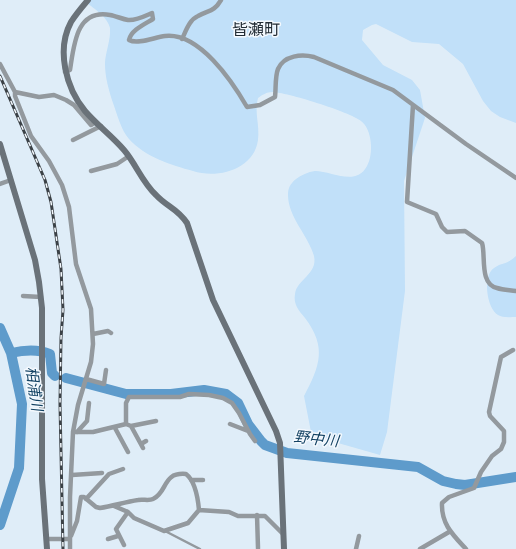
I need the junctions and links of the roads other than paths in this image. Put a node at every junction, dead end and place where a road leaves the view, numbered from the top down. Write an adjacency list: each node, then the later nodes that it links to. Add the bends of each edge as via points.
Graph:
1 (88, 0): 6 (street, via 71,22 67,34 64,52)
2 (221, 0): 3 (street, via 216,8 197,16 188,26)
3 (182, 39): 6 (street, via 168,35 136,42 129,40 137,29 153,19 152,14 129,21 109,14 89,17 83,22 75,42 70,70); 8 (street, via 198,46 216,64 247,107 260,105 276,97 278,69 283,62 290,57 306,55 325,60 393,90)
4 (0, 64): 5 (street)
5 (1, 70): 7 (street)
6 (65, 72): 9 (street, via 71,89)
7 (15, 92): 9 (street, via 39,97 54,95 74,105 91,125); 21 (street, via 14,96 31,136 49,161 69,207 76,264 91,309)
8 (413, 105): 14 (street); 17 (street, via 407,202 436,214 447,232 465,231 482,243 485,272 490,285)
9 (98, 124): 10 (street); 12 (street)
10 (73, 140)
11 (0, 144): 15 (street)
12 (129, 156): 13 (street, via 117,164); 47 (street, via 156,195 180,212 187,223 213,300 271,417 280,443)
13 (91, 171)
14 (516, 178)
15 (12, 180): 16 (street); 19 (street, via 34,260)
16 (0, 184)
17 (516, 291)
18 (23, 296): 19 (street)
19 (41, 297): 50 (street, via 42,479)
20 (111, 333): 21 (street, via 108,331)
21 (92, 334): 24 (street, via 91,362)
22 (513, 350): 46 (street, via 501,357 489,412 504,431 504,442 501,450 492,456 481,472 474,488 449,497 442,503 442,513)
23 (106, 370): 24 (street, via 104,384)
24 (86, 379): 31 (street, via 78,405)
25 (89, 403): 31 (street, via 87,421)
26 (156, 420): 28 (street)
27 (230, 424): 30 (street)
28 (129, 425): 29 (street); 30 (street, via 126,403 129,397 209,395 232,403); 32 (street, via 142,446)
29 (115, 428): 31 (street); 34 (street)
30 (248, 431): 33 (street)
31 (75, 432): 37 (street)
32 (146, 441)
33 (255, 441)
34 (128, 452)
35 (123, 469): 40 (street, via 109,474)
36 (102, 473): 37 (street)
37 (72, 475): 51 (street)
38 (191, 480): 39 (street); 41 (street, via 186,474 175,474 152,500 139,500); 42 (street)
39 (203, 480)
40 (86, 499): 41 (street, via 96,507); 51 (street, via 81,497 79,501 77,521)
41 (114, 506): 43 (street)
42 (199, 510): 44 (street, via 229,512 238,516); 45 (street, via 188,523)
43 (128, 512): 45 (street, via 134,518); 48 (street, via 116,529)
44 (256, 515): 47 (street, via 265,516); 54 (street, via 260,536)
45 (164, 531): 57 (lane)
46 (449, 532): 60 (street); 61 (street)
47 (283, 534): 58 (street)
48 (118, 536): 52 (street); 53 (street)
49 (359, 536): 59 (street)
50 (46, 539): 51 (street); 55 (street)
51 (69, 539): 56 (street)
52 (108, 540)
53 (124, 545)
54 (258, 548)
55 (47, 549)
56 (70, 549)
57 (200, 549)
58 (284, 549)
59 (356, 549)
60 (420, 549)
61 (466, 549)

